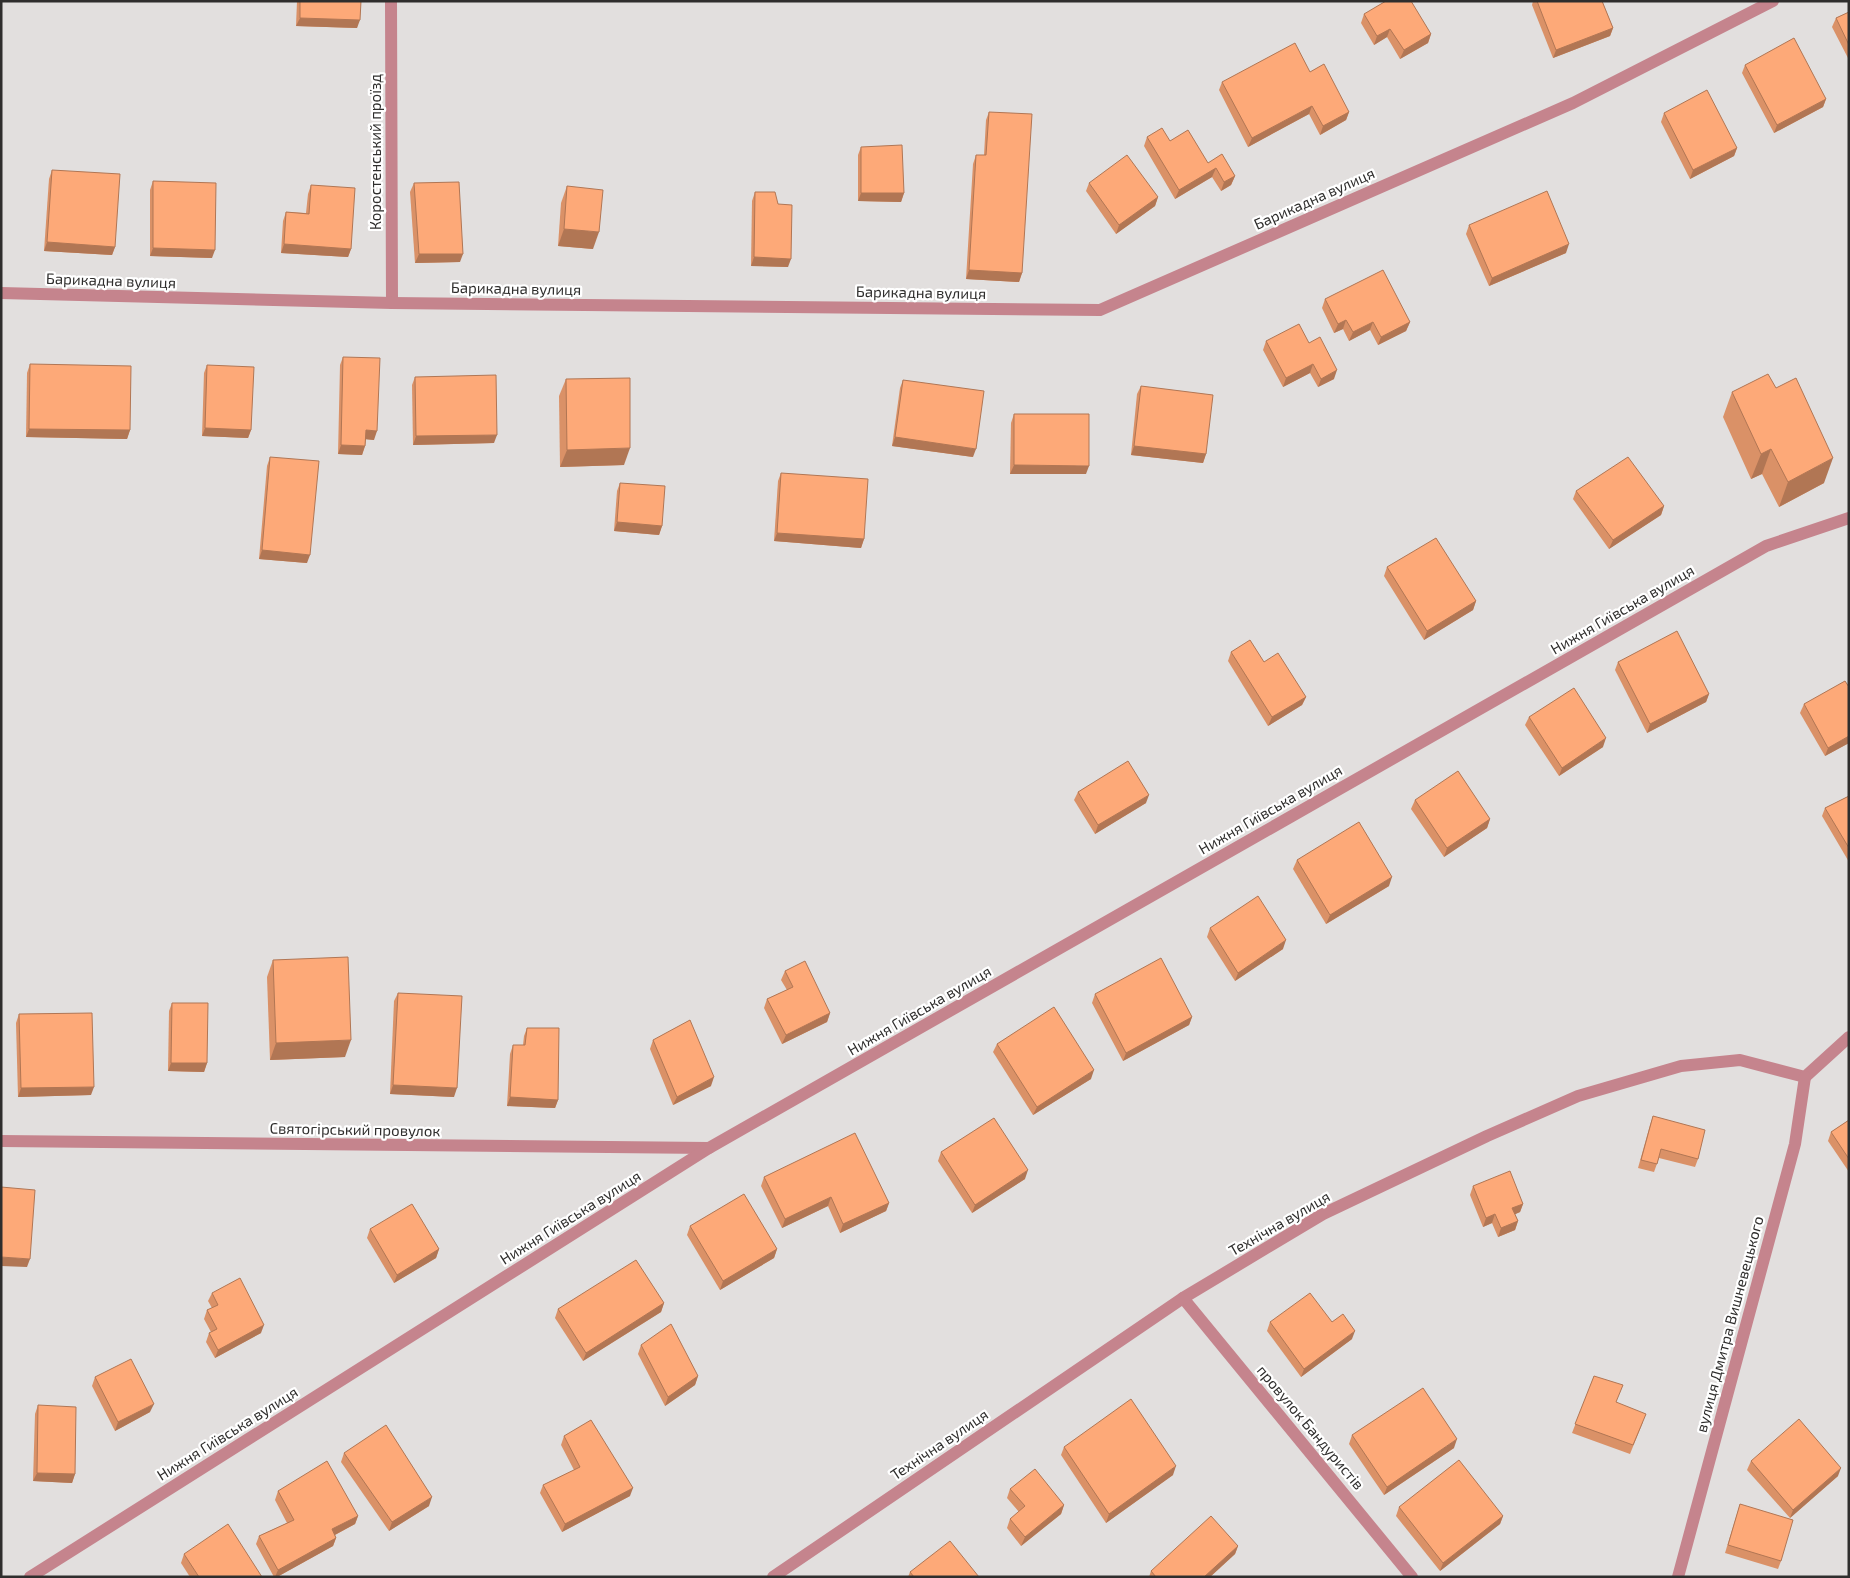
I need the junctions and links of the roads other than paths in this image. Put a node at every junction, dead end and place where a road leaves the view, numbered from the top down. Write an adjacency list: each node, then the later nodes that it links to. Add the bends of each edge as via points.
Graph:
1 (391, 1): 4 (street, Коростенський проїзд)
2 (1773, 1): 4 (street, Барикадна вулиця, via 1573,103 1100,310)
3 (1, 293): 4 (street, Барикадна вулиця)
4 (392, 303)
5 (1849, 518): 9 (street, Нижня Гиївська вулиця, via 1766,546)
6 (1849, 1037): 7 (street)
7 (1805, 1077): 10 (street, Технічна вулиця, via 1740,1060 1681,1066 1578,1096 1323,1214); 14 (street, вулиця Дмитра Вишневецького, via 1795,1144)
8 (1, 1141): 9 (street, Святогірський провулок)
9 (709, 1148): 11 (street, Нижня Гиївська вулиця)
10 (1183, 1298): 12 (street, Технічна вулиця); 13 (street, провулок Бандуристів)
11 (30, 1577)
12 (773, 1577)
13 (1412, 1577)
14 (1678, 1577)

